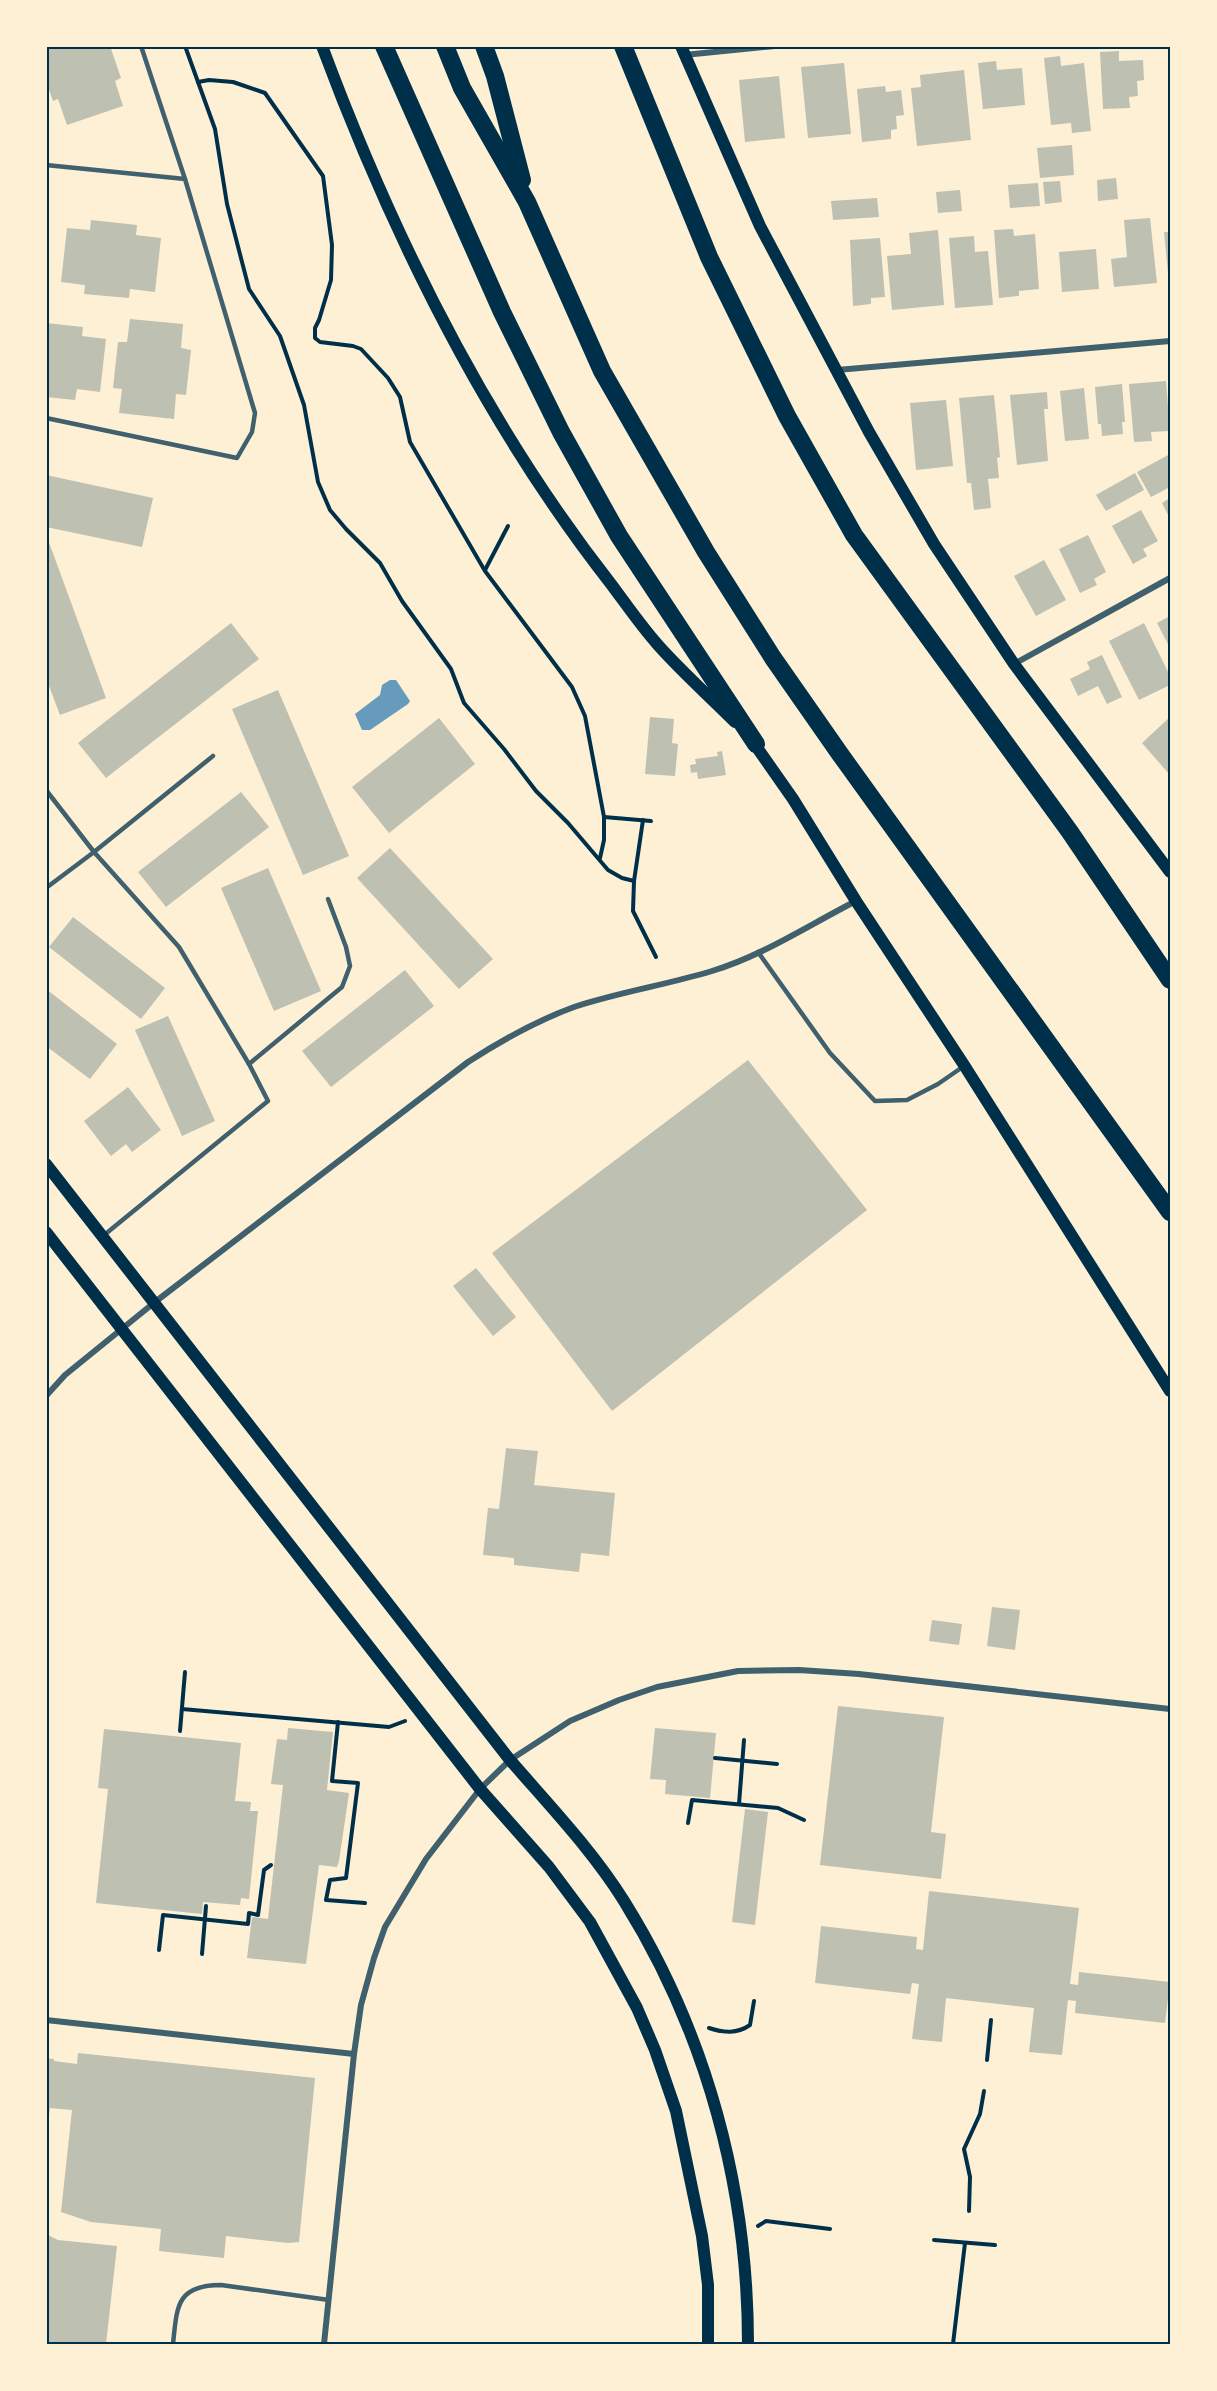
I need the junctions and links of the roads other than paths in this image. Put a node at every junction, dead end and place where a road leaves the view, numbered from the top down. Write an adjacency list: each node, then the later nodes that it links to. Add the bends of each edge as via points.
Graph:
1 (141, 46): 12 (lane)
2 (322, 46): 19 (main road, via 369,166 416,268 513,446 570,533 658,644)
3 (384, 46): 19 (highway, via 502,312 561,432 619,536)
4 (432, 46): 10 (highway)
5 (445, 46): 10 (highway)
6 (484, 46): 13 (highway)
7 (623, 46): 28 (highway, via 709,257 787,416 854,535 1070,832)
8 (775, 46): 9 (street)
9 (682, 51): 15 (main road, via 760,226)
10 (462, 88): 13 (highway)
11 (46, 165): 12 (lane)
12 (185, 179): 16 (lane, via 255,412 252,432 237,458)
13 (527, 202): 32 (highway, via 602,371 706,552 773,658)
14 (1170, 341): 15 (street)
15 (837, 370): 18 (main road, via 934,544)
16 (46, 418)
17 (1170, 578): 18 (street)
18 (1014, 664): 23 (main road)
19 (756, 744): 26 (main road)
20 (213, 756): 22 (lane)
21 (46, 790): 22 (lane)
22 (94, 852): 24 (lane); 29 (lane, via 179,947)
23 (1170, 872)
24 (46, 888)
25 (328, 899): 29 (lane, via 350,966 342,987)
26 (856, 901): 27 (street); 30 (main road)
27 (758, 952): 30 (lane, via 830,1053 875,1101 907,1100 939,1084); 35 (street, via 713,971 574,1007 502,1040)
28 (1170, 980)
29 (249, 1064): 34 (lane, via 268,1101)
30 (964, 1065): 37 (main road)
31 (46, 1164): 34 (main road)
32 (1170, 1212)
33 (46, 1232): 36 (main road)
34 (103, 1236): 35 (main road)
35 (155, 1302): 36 (street); 40 (main road)
36 (123, 1329): 38 (street, via 65,1375); 41 (main road)
37 (1170, 1391)
38 (46, 1396)
39 (1170, 1709): 40 (street, via 859,1674 738,1671 657,1686 619,1700 570,1721)
40 (510, 1760): 41 (street); 48 (main road, via 623,1900 693,2036 714,2100 742,2230)
41 (480, 1789): 43 (street, via 426,1859 385,1927 361,2005); 47 (main road, via 549,1867 590,1922 655,2050 675,2111 702,2236 708,2285)
42 (46, 2020): 43 (street)
43 (354, 2054): 44 (street)
44 (329, 2300): 45 (lane, via 205,2285 189,2290 181,2301); 46 (street)
45 (173, 2344)
46 (324, 2344)
47 (708, 2344)
48 (748, 2344)

